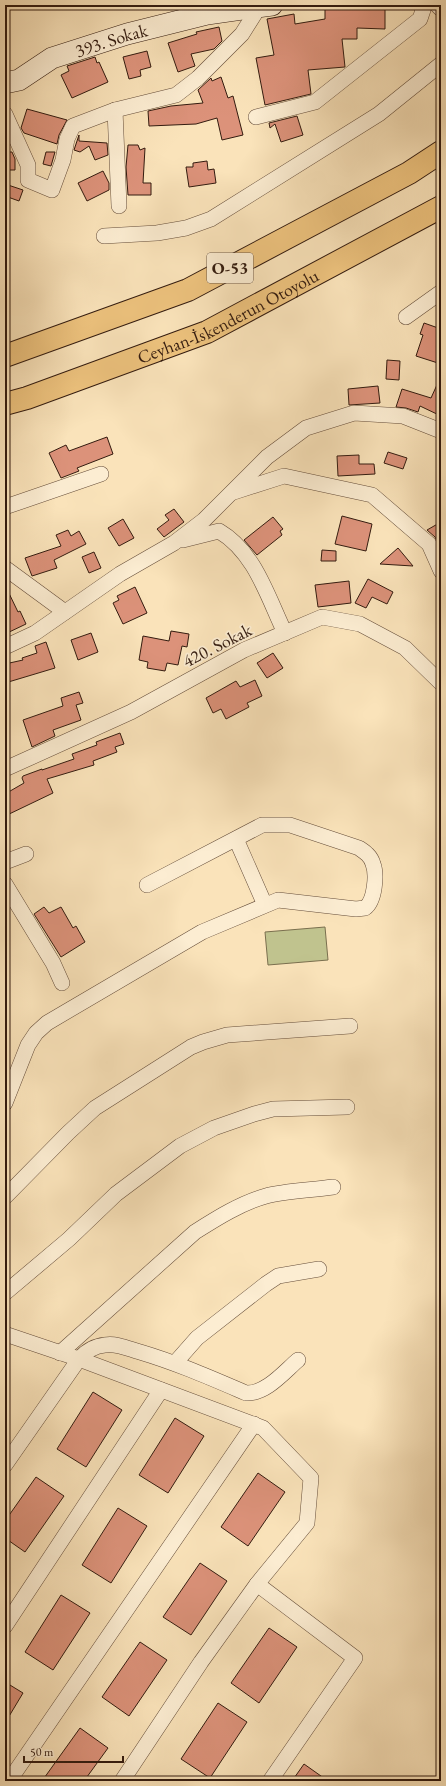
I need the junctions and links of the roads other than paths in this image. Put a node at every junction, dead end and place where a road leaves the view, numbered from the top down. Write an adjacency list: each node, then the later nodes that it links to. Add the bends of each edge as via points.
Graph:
1 (421, 5): 9 (street, via 420,19 315,102)
2 (436, 5): 4 (street)
3 (266, 6): 6 (street, 393. Sokak, via 207,14 126,34 52,58 19,80); 7 (street, via 198,78 176,95)
4 (441, 9)
5 (441, 64): 13 (street, via 379,114 211,219 186,228 157,233)
6 (5, 83)
7 (115, 110): 8 (street, via 73,126 52,190 28,180 28,165); 11 (street)
8 (5, 114)
9 (256, 117)
10 (441, 152): 16 (highway, O-53, via 409,173 188,290)
11 (119, 206)
12 (441, 207): 17 (highway, Ceyhan-İskenderun Otoyolu / O-53, via 207,332)
13 (104, 236)
14 (441, 292): 15 (street)
15 (406, 317)
16 (5, 356)
17 (5, 404)
18 (441, 431): 20 (street, via 403,416 354,413 306,428 267,457)
19 (101, 474): 21 (street)
20 (231, 493): 22 (street, via 204,520); 24 (street, via 284,476 372,495 429,544)
21 (5, 507)
22 (174, 543): 25 (street, via 120,574); 26 (street, via 219,531 229,537 250,559)
23 (5, 568): 25 (street)
24 (441, 571)
25 (65, 612): 27 (street, via 35,633)
26 (285, 633): 28 (street, 420. Sokak, via 322,617 360,624 405,648); 29 (street, 420. Sokak, via 244,650 131,712)
27 (5, 647)
28 (441, 683)
29 (5, 769)
30 (236, 839): 34 (street); 35 (street); 35 (street, via 262,825 290,825 359,848 367,853 373,863 373,898 365,908 285,900)
31 (26, 854): 32 (street)
32 (5, 862)
33 (5, 884): 36 (street, via 53,963)
34 (147, 885)
35 (265, 905): 38 (street, via 202,932 47,1023 28,1045)
36 (62, 983)
37 (350, 1026): 41 (street, via 227,1035 191,1047 95,1108)
38 (5, 1103)
39 (347, 1107): 43 (street, via 273,1109 214,1128 180,1146 116,1194 69,1239)
40 (333, 1188): 45 (street, via 267,1196 211,1222 195,1232)
41 (5, 1197)
42 (319, 1269): 48 (street, via 278,1276 197,1338)
43 (5, 1292)
44 (5, 1334): 45 (street)
45 (60, 1353): 46 (street)
46 (79, 1359): 48 (street, via 95,1346 112,1344); 49 (street); 51 (street)
47 (298, 1360): 48 (street, via 261,1391 251,1393)
48 (175, 1362)
49 (161, 1390): 50 (street); 53 (street)
50 (254, 1424): 52 (street, via 263,1428 311,1478 307,1523); 54 (street)
51 (5, 1465)
52 (257, 1584): 55 (street, via 201,1662); 56 (street, via 355,1658)
53 (5, 1626)
54 (9, 1781)
55 (122, 1781)
56 (270, 1781)

